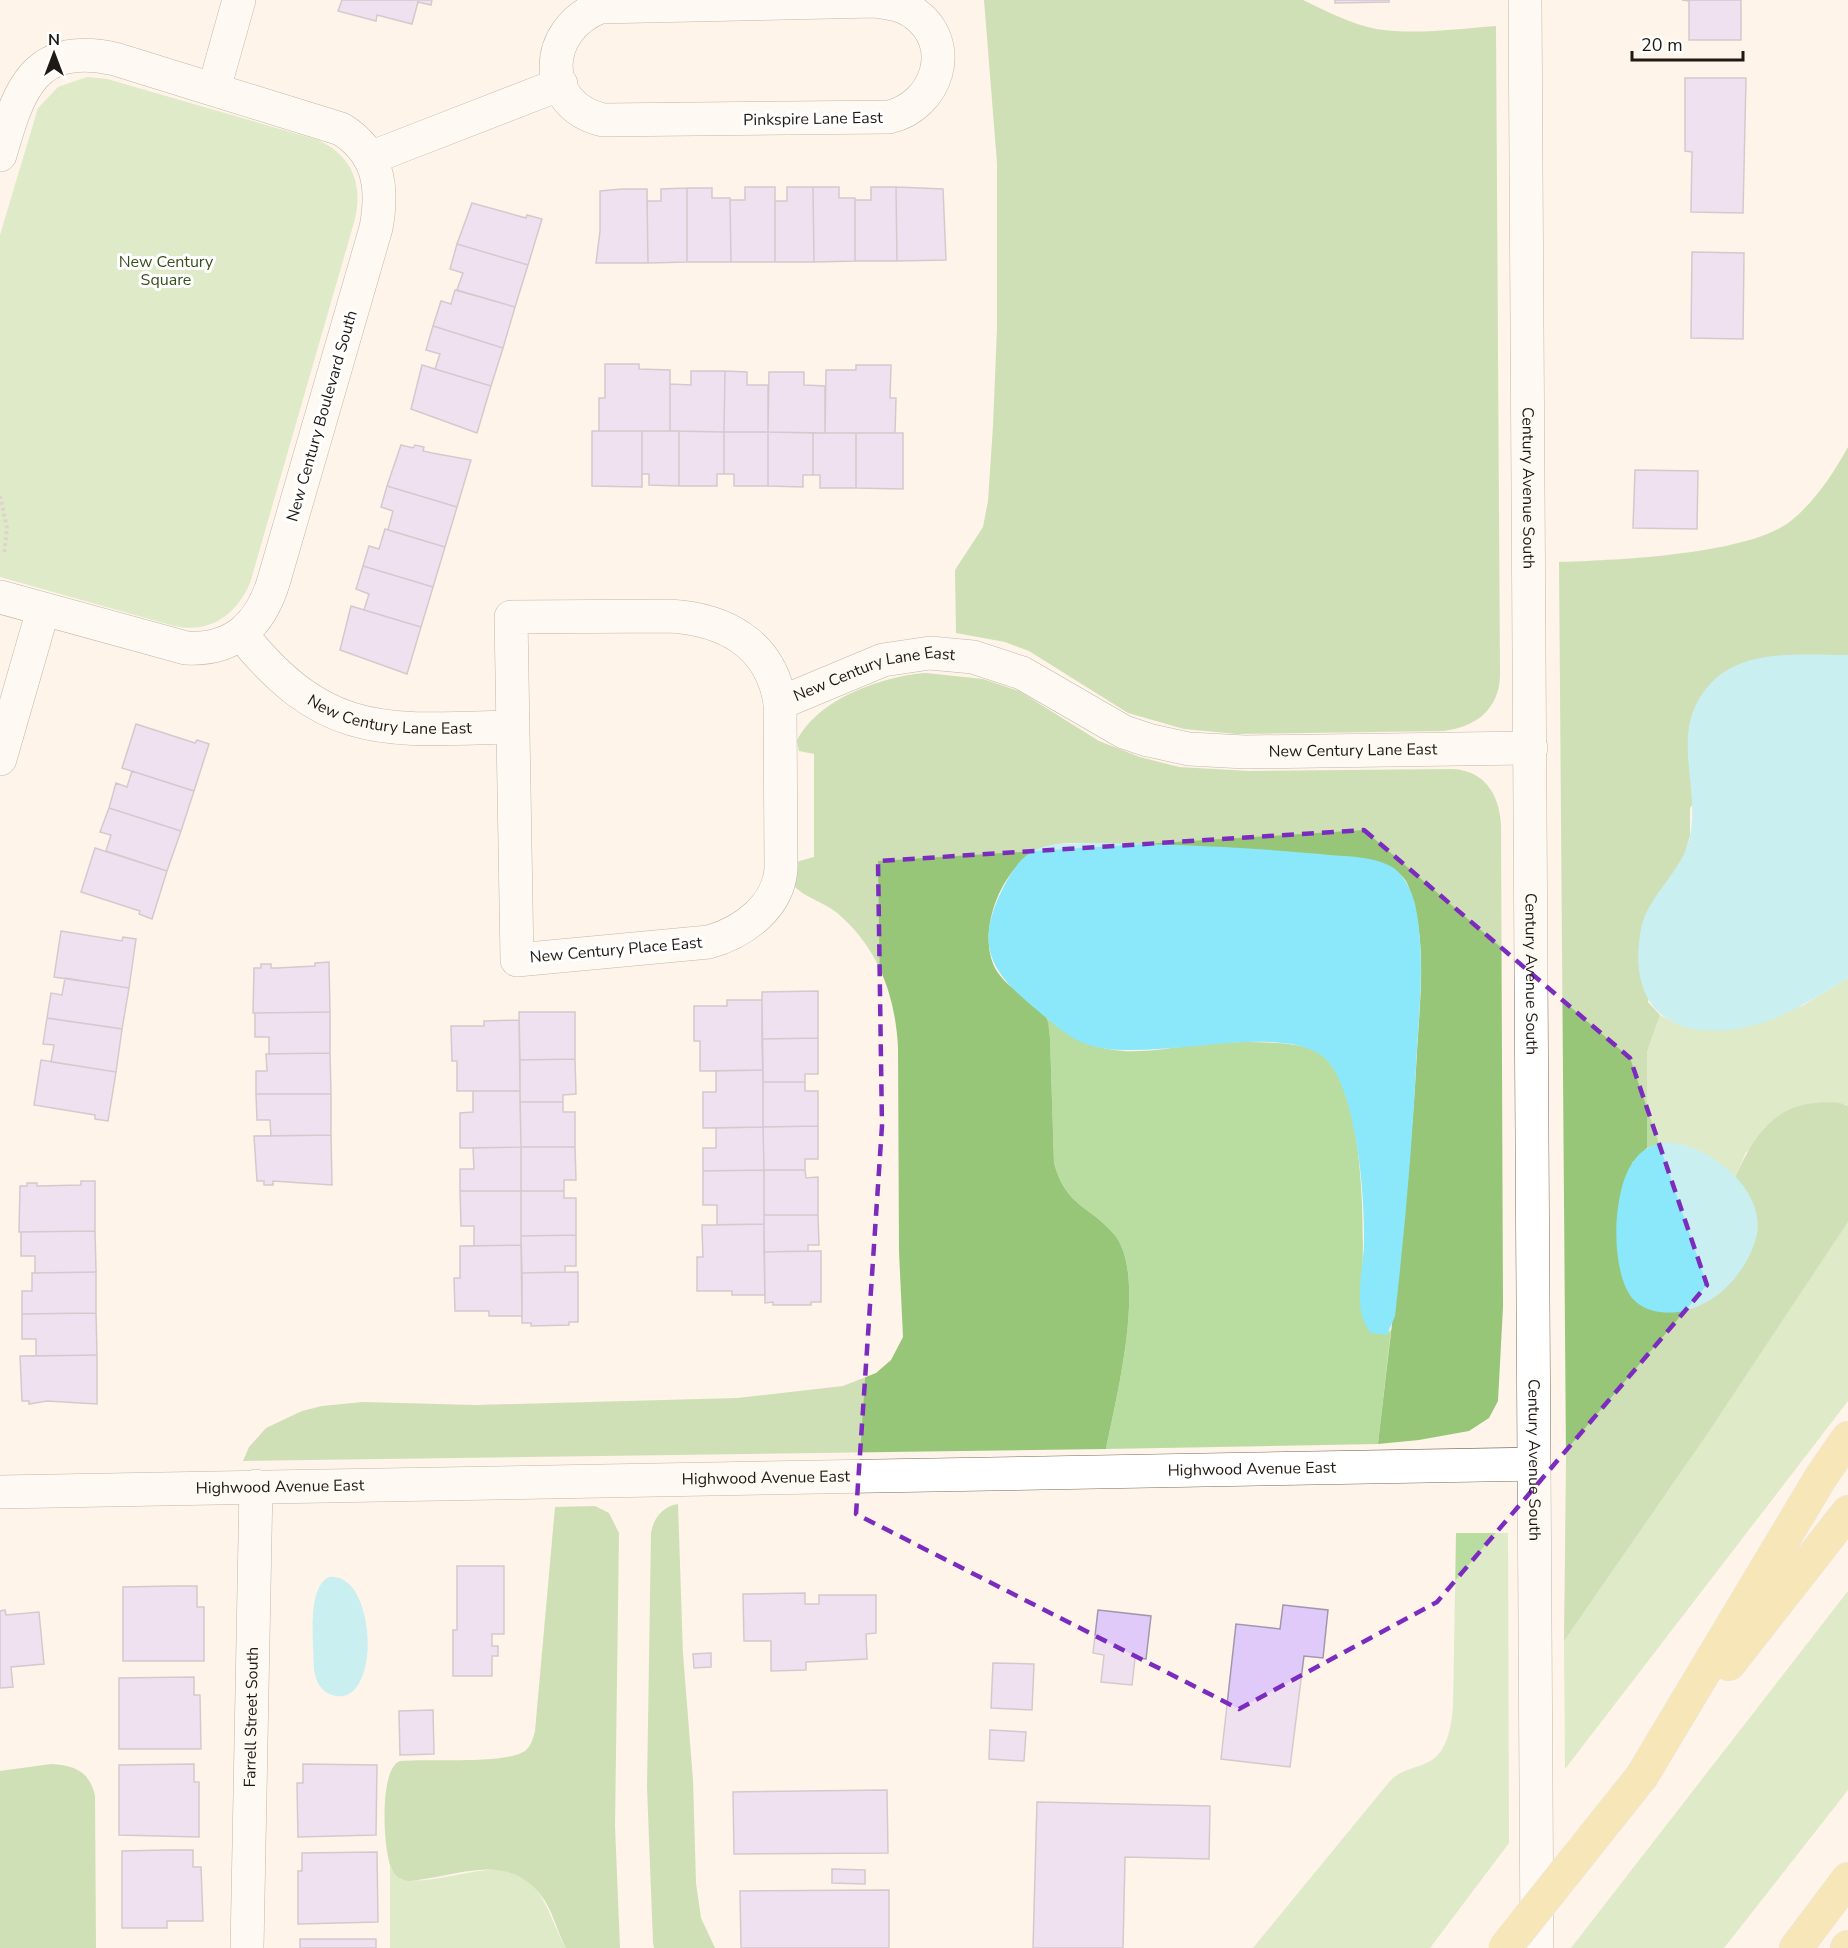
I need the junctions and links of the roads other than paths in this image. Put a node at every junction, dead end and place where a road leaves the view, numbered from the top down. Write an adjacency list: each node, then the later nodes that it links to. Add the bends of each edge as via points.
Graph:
1 (239, 0): 4 (street)
2 (1526, 0): 12 (street, Century Avenue South)
3 (561, 84): 3 (street, Pinkspire Lane East, via 568,99 584,113 614,121 873,119 899,115 918,104 931,88 938,58 924,22 891,3 613,5 588,11 568,28 556,65); 6 (street)
4 (214, 89): 5 (street, New Century Boulevard South, via 104,56 58,59 26,82); 6 (street, New Century Boulevard South, via 341,129 358,140)
5 (0, 155)
6 (370, 158): 9 (street, New Century Boulevard South, via 378,188 375,228 271,593 261,613)
7 (0, 597): 8 (street, New Century Boulevard South)
8 (43, 610): 9 (street, New Century Boulevard South, via 186,648 217,646); 13 (street)
9 (242, 635): 11 (street, New Century Lane East, via 287,685 323,709 348,719 420,729)
10 (780, 703): 11 (street, New Century Lane East, via 771,676 753,648 738,634 709,621 669,616 510,617); 11 (street, New Century Place East, via 780,878 776,893 765,908 740,929 709,942 573,956 518,960); 12 (street, New Century Lane East, via 883,660 930,653 981,659 1022,673 1124,732 1189,749 1245,752)
11 (512, 727)
12 (1531, 748): 15 (street, Century Avenue South)
13 (0, 759)
14 (1848, 1438): 19 (highway)
15 (1533, 1464): 16 (street, Highwood Avenue East); 23 (street, Century Avenue South)
16 (256, 1486): 17 (street, Highwood Avenue East); 21 (street, Farrell Street South)
17 (0, 1492)
18 (1848, 1512): 19 (highway)
19 (1641, 1776): 22 (highway, bridge)
20 (1848, 1879): 24 (highway)
21 (247, 1948)
22 (1505, 1948)
23 (1537, 1948)
24 (1796, 1948)

